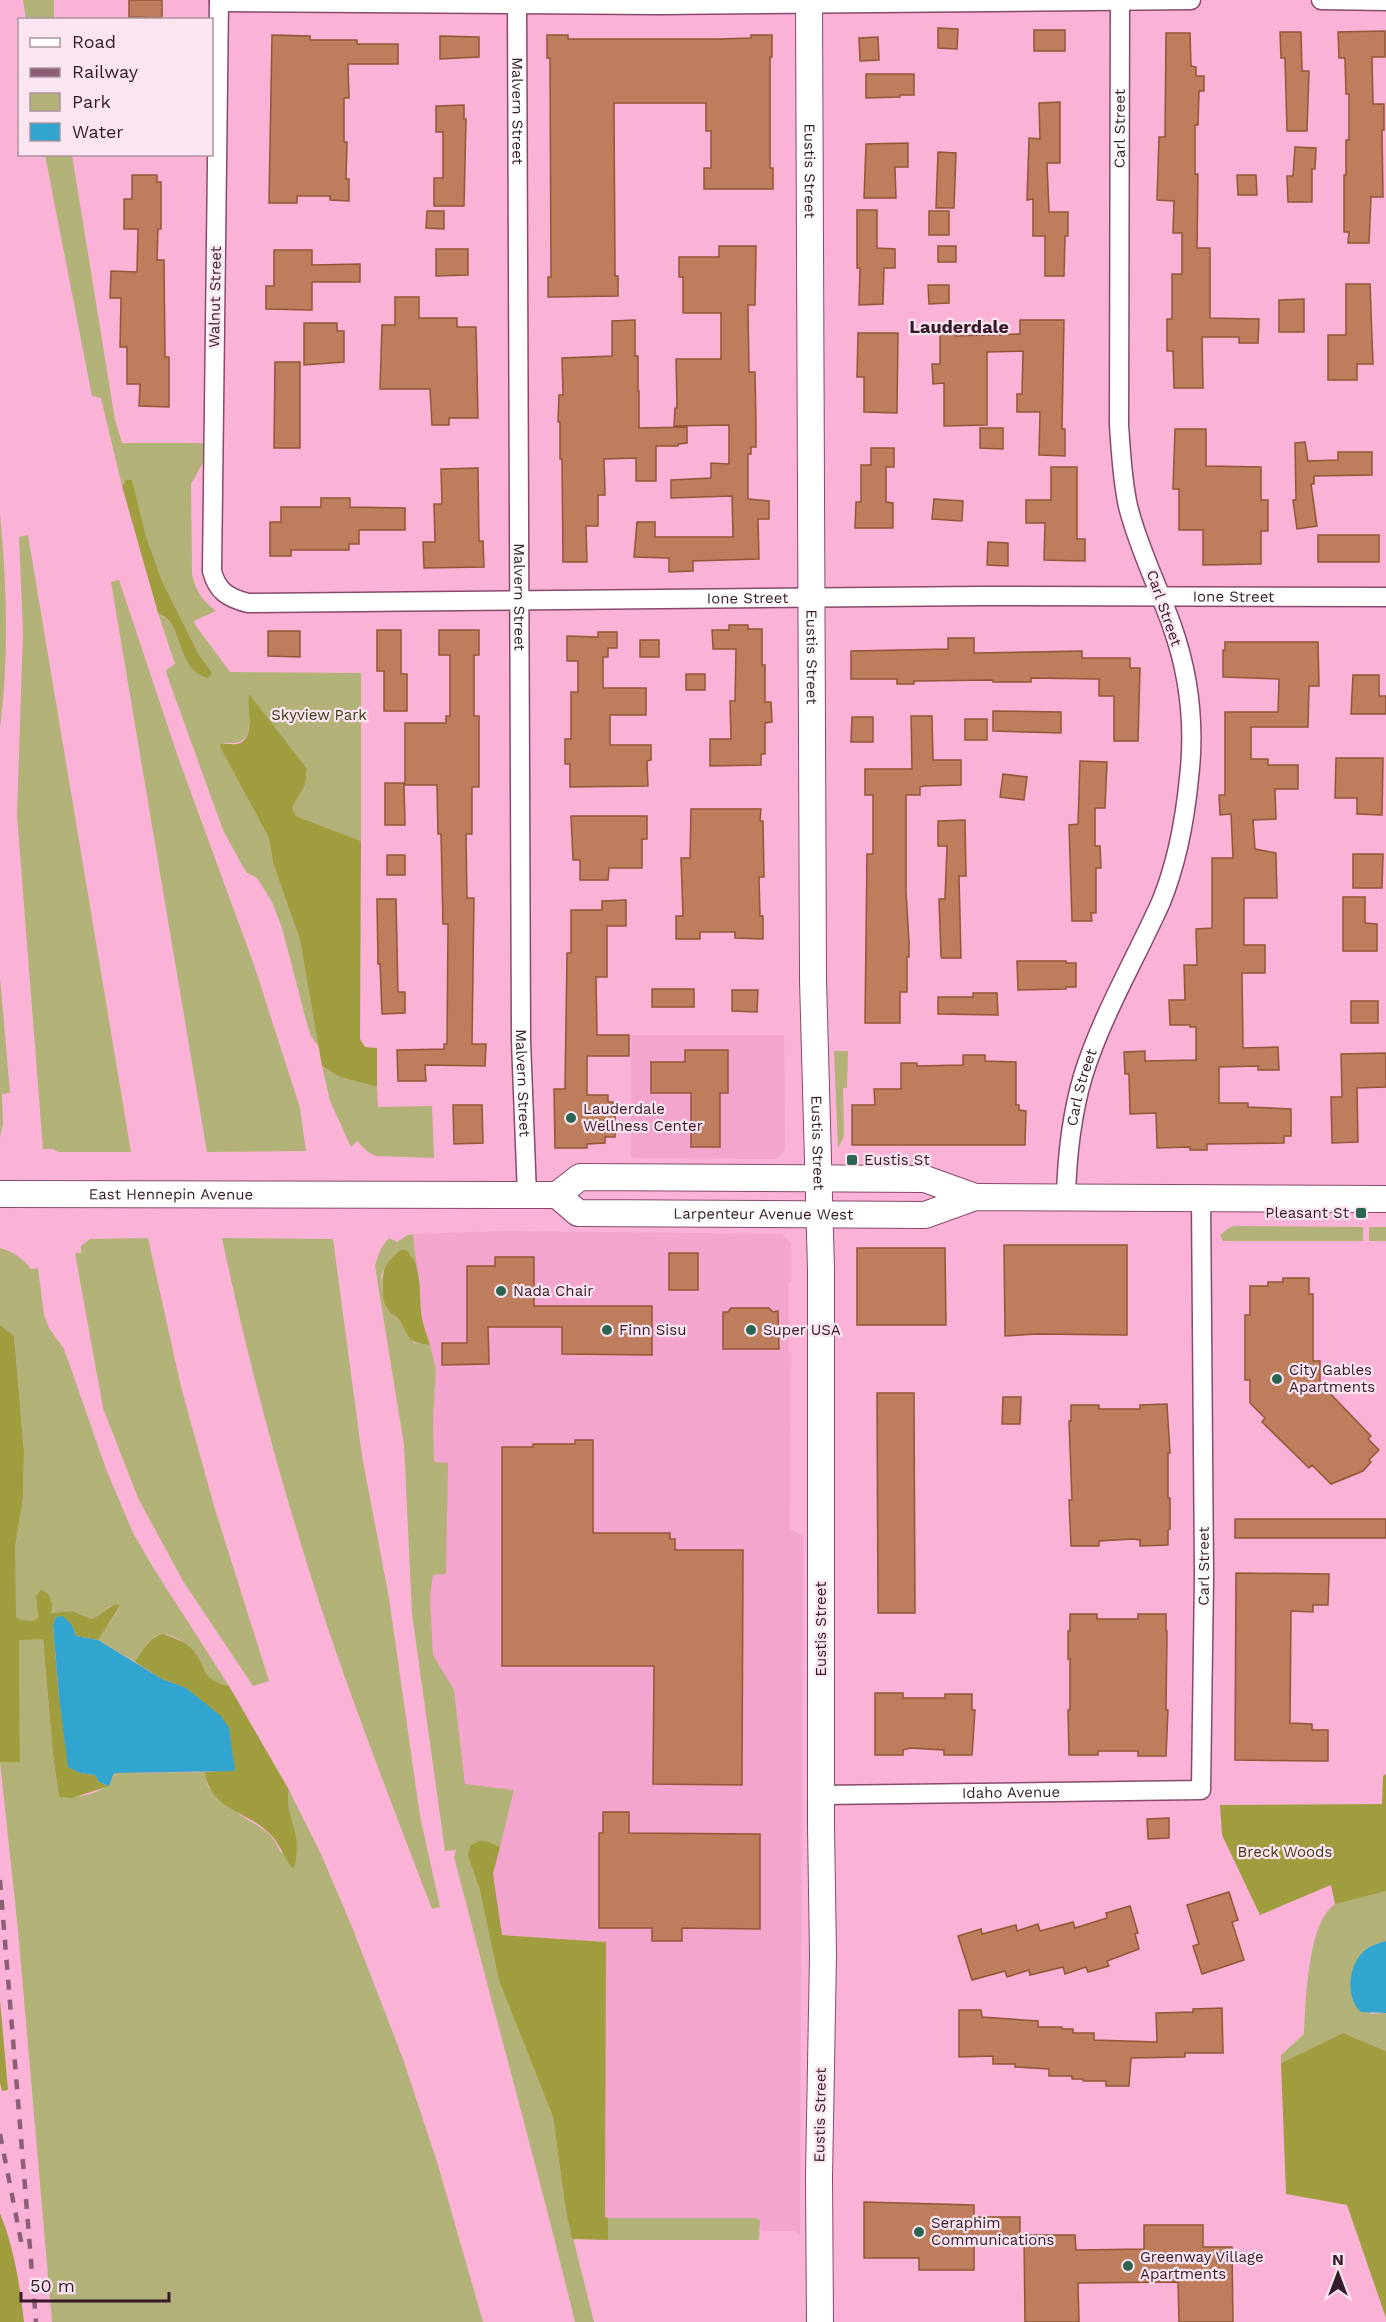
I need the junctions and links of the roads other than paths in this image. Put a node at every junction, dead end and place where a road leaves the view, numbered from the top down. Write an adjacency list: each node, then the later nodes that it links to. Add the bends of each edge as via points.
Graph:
1 (1120, 0): 2 (street); 7 (street); 10 (street, Carl Street, via 1122,473 1129,508)
2 (1191, 0)
3 (1321, 0): 5 (street)
4 (219, 1): 6 (street); 8 (street, Walnut Street, via 212,571)
5 (1386, 1)
6 (517, 2): 7 (street); 12 (street, Malvern Street)
7 (809, 2): 9 (street, Eustis Street)
8 (221, 591): 12 (street, Ione Street, via 248,603)
9 (811, 597): 10 (street, Ione Street); 12 (street, Ione Street); 13 (street, Eustis Street, via 813,980)
10 (1161, 597): 11 (street, Ione Street); 18 (street, Carl Street, via 1173,627 1192,722 1186,801 1175,860 1161,900 1095,1040 1083,1076 1069,1139)
11 (1386, 597)
12 (518, 600): 15 (street, Malvern Street, via 521,1041)
13 (819, 1178): 16 (street, Larpenteur Avenue West, via 580,1177); 17 (street, Larpenteur Avenue West, via 925,1179); 21 (street, Eustis Street)
14 (0, 1194): 15 (street, East Hennepin Avenue)
15 (527, 1195): 16 (street)
16 (557, 1195): 21 (street, Larpenteur Avenue West, via 578,1213)
17 (975, 1197): 18 (street, Larpenteur Avenue West); 21 (street, Larpenteur Avenue West, via 925,1215)
18 (1066, 1197): 19 (street, Larpenteur Avenue West)
19 (1201, 1198): 20 (street, Larpenteur Avenue West); 22 (street, Carl Street)
20 (1386, 1199)
21 (820, 1215): 23 (street, Eustis Street)
22 (1201, 1790): 23 (street, Idaho Avenue)
23 (821, 1795): 24 (street, Eustis Street)
24 (820, 2322)

